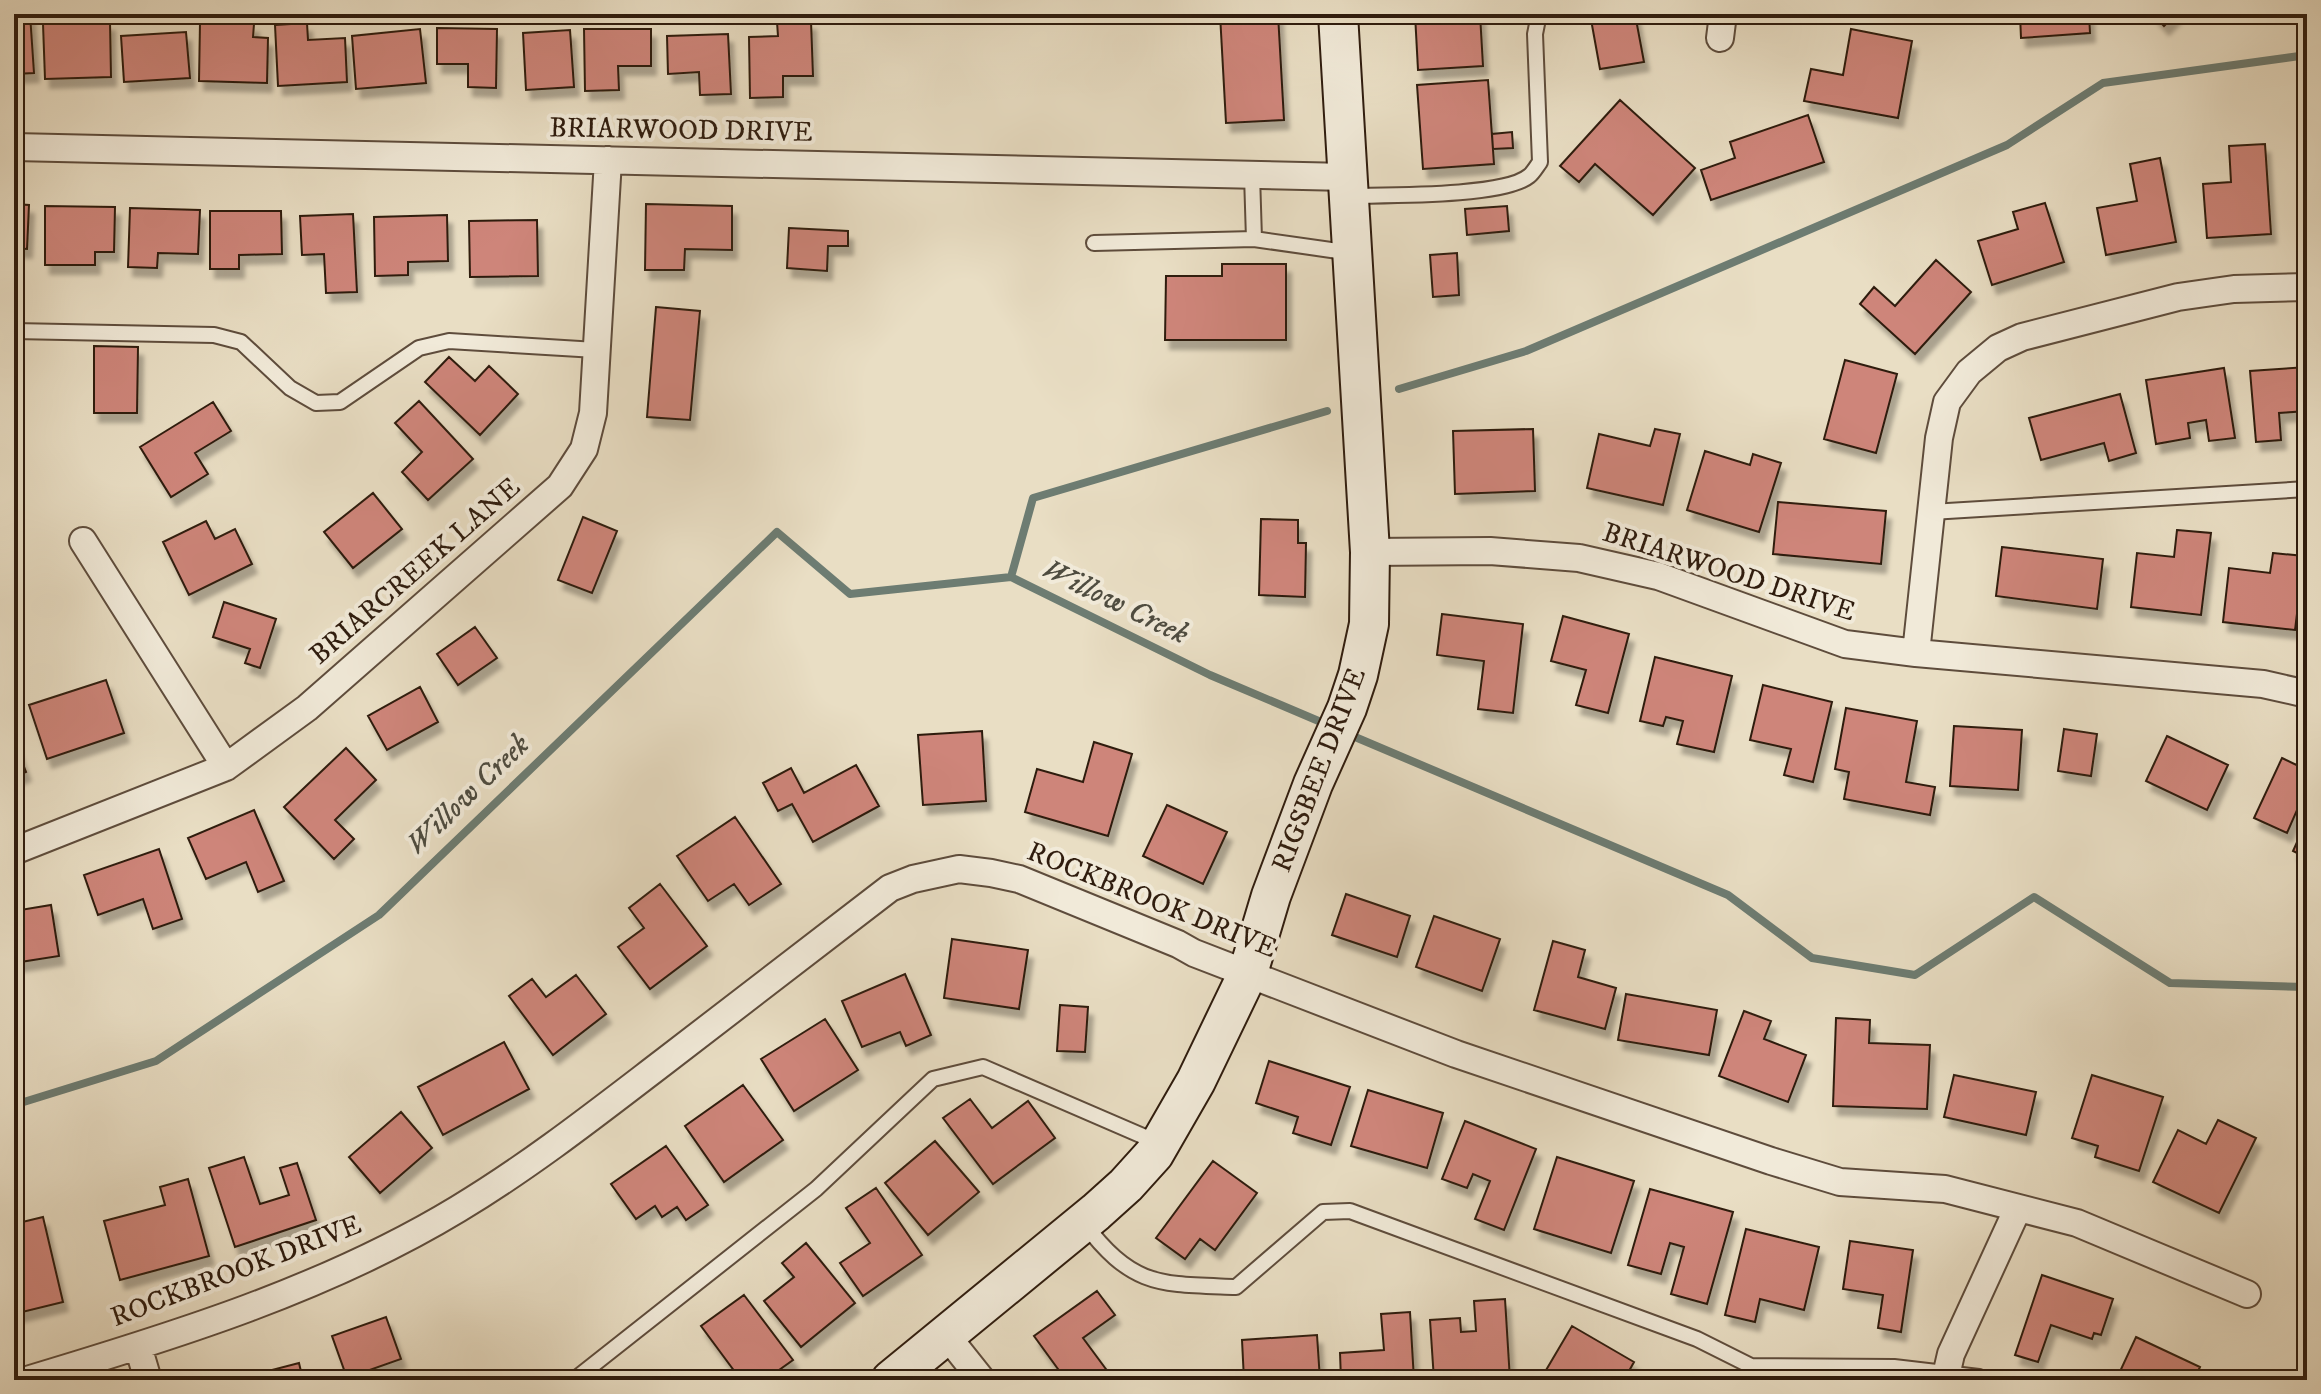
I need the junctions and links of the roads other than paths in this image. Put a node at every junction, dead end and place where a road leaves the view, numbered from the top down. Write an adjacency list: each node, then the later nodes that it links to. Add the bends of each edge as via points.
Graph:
1 (1338, 14): 6 (street, RIGSBEE DRIVE)
2 (1539, 14): 6 (lane, via 1535,34 1540,162 1529,176 1461,193)
3 (14, 147): 4 (street, BRIARWOOD DRIVE)
4 (608, 160): 5 (street, BRIARWOOD DRIVE); 12 (street, BRIARCREEK LANE)
5 (1252, 175): 6 (street, BRIARWOOD DRIVE); 7 (lane)
6 (1348, 186): 9 (street, RIGSBEE DRIVE)
7 (1254, 239): 8 (lane); 9 (lane)
8 (1094, 243)
9 (1352, 253): 16 (street, RIGSBEE DRIVE)
10 (2307, 287): 14 (street, via 2178,297 2022,337 1998,348 1969,372 1947,402)
11 (14, 331): 12 (lane, via 214,335 241,342 290,388 316,403 340,402 419,348 449,341)
12 (596, 350): 19 (street, BRIARCREEK LANE, via 593,413 584,449 560,486 307,708)
13 (2307, 489): 14 (lane)
14 (1931, 512): 17 (street)
15 (83, 541): 19 (street)
16 (1370, 552): 17 (street, BRIARWOOD DRIVE, via 1490,551 1579,558 1658,576 1845,644); 21 (street, RIGSBEE DRIVE, via 1369,624 1347,708 1271,896)
17 (1916, 653): 18 (street, BRIARWOOD DRIVE, via 2263,684)
18 (2307, 694)
19 (226, 767): 20 (street, BRIARCREEK LANE)
20 (14, 851)
21 (1248, 973): 22 (street, RIGSBEE DRIVE); 23 (street, ROCKBROOK DRIVE, via 1456,1054 1826,1178 1945,1189); 27 (street, ROCKBROOK DRIVE, via 1019,879 959,869 913,879 890,888 549,1150 457,1210 361,1261)
22 (1160, 1144): 24 (street, RIGSBEE DRIVE, via 1126,1185); 32 (lane, via 983,1067 933,1079 816,1189)
23 (2018, 1208): 25 (street, ROCKBROOK DRIVE, via 2077,1223); 29 (street, via 1951,1354)
24 (1083, 1222): 26 (street, RIGSBEE DRIVE); 28 (lane, via 1129,1270 1168,1284 1236,1287 1323,1212 1350,1211 1697,1339)
25 (2247, 1294)
26 (947, 1336): 33 (street, RIGSBEE DRIVE); 34 (street)
27 (138, 1346): 30 (street, ROCKBROOK DRIVE); 31 (street)
28 (1751, 1373): 29 (lane, via 1894,1367)
29 (1946, 1376): 35 (lane)
30 (27, 1380)
31 (148, 1380)
32 (574, 1380)
33 (891, 1380)
34 (982, 1380)
35 (1986, 1380)

